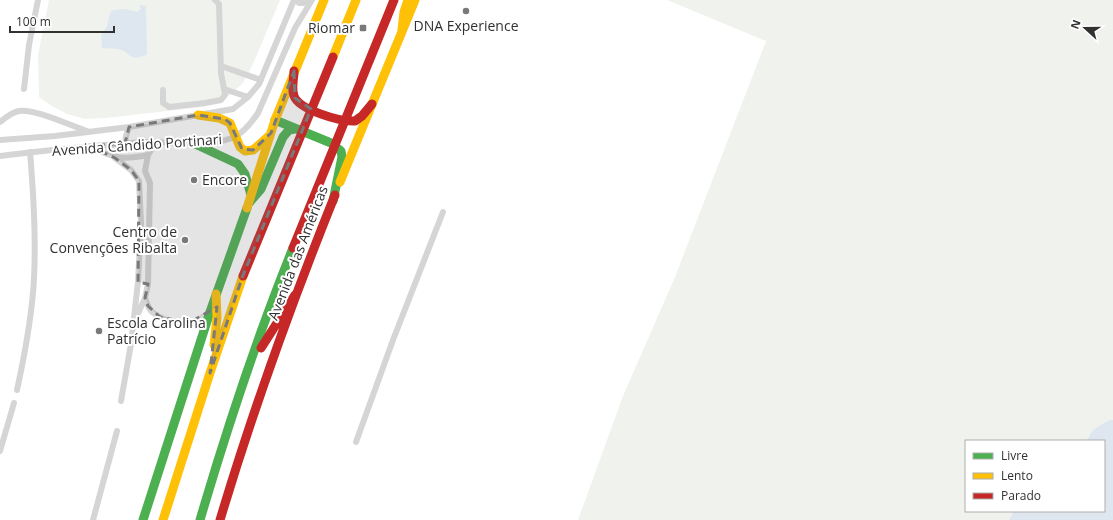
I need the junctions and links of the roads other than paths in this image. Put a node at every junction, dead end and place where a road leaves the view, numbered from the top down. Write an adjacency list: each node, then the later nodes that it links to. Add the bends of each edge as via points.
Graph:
1 (38, 0): 16 (street)
2 (215, 0): 13 (street, via 219,4)
3 (295, 0): 4 (street, via 298,3); 12 (street, Avenida Cândido Portinari)
4 (307, 0)
5 (312, 0): 19 (street, Avenida Cândido Portinari, via 295,28)
6 (324, 0): 14 (main road)
7 (356, 0): 22 (main road)
8 (394, 0): 25 (main road, Avenida das Américas)
9 (408, 0): 11 (main road)
10 (415, 0): 11 (main road, Avenida das Américas)
11 (402, 30): 21 (main road, Avenida das Américas)
12 (281, 31): 15 (street, Avenida Cândido Portinari); 19 (street, via 287,29 288,34)
13 (221, 66): 15 (street); 17 (street)
14 (294, 71): 22 (main road, via 295,98); 24 (main road)
15 (261, 80): 20 (street, Avenida Cândido Portinari)
16 (24, 89)
17 (224, 89): 18 (street, via 221,100 169,107 163,103); 20 (street)
18 (163, 90)
19 (266, 93): 31 (street, Avenida Cândido Portinari, via 252,122)
20 (248, 97): 23 (street, Avenida Cândido Portinari, via 233,110)
21 (372, 104): 25 (main road, via 355,121); 45 (main road, Avenida das Américas)
22 (311, 110): 25 (main road); 28 (main road)
23 (198, 116): 27 (street, Avenida Cândido Portinari); 31 (main road, via 225,119 230,123)
24 (275, 120): 28 (main road); 30 (main road)
25 (345, 121): 36 (main road, Avenida das Américas)
26 (0, 122): 29 (street, via 18,111 27,111)
27 (129, 127): 29 (street, Avenida Cândido Portinari); 34 (street)
28 (298, 130): 36 (main road); 44 (main road, via 289,130 282,137 261,189); 55 (main road, via 242,278)
29 (88, 132): 32 (street, Avenida Cândido Portinari)
30 (271, 133): 31 (main road, via 257,147 248,151 240,147); 44 (main road)
31 (236, 136): 35 (street, Avenida Cândido Portinari)
32 (0, 140)
33 (161, 142): 34 (street, Avenida Cândido Portinari); 35 (street, Avenida Cândido Portinari); 39 (street, via 152,147)
34 (125, 143): 37 (street, Avenida Cândido Portinari)
35 (192, 143): 44 (main road, via 238,164 245,174)
36 (335, 145): 45 (main road, via 341,150 342,157); 54 (main road, Avenida das Américas, via 276,290)
37 (90, 146): 38 (street, Avenida Cândido Portinari); 41 (street)
38 (30, 152): 40 (street, Avenida Cândido Portinari); 56 (street, via 33,196 33,292)
39 (148, 155): 41 (street); 42 (street)
40 (0, 156)
41 (115, 158): 43 (street)
42 (145, 171): 43 (street); 48 (street, via 150,183)
43 (135, 174): 47 (street, via 139,181 141,223)
44 (250, 200): 49 (main road)
45 (333, 201): 50 (main road, Avenida das Américas)
46 (443, 212): 60 (street, via 392,340)
47 (138, 282): 48 (street); 53 (street)
48 (148, 284): 51 (street)
49 (216, 294): 52 (main road); 55 (main road, via 217,316)
50 (295, 295): 54 (main road); 66 (main road, Avenida das Américas, via 241,449)
51 (145, 298): 52 (street, via 152,312 177,323 198,321); 53 (street)
52 (210, 312): 63 (main road)
53 (133, 325): 57 (street)
54 (252, 360): 65 (main road, Avenida das Américas, via 222,445)
55 (210, 373): 64 (main road)
56 (18, 390)
57 (121, 401)
58 (14, 403): 61 (street)
59 (117, 431): 62 (street)
60 (356, 442)
61 (0, 451)
62 (92, 520)
63 (143, 520)
64 (163, 520)
65 (200, 520)
66 (220, 520)

